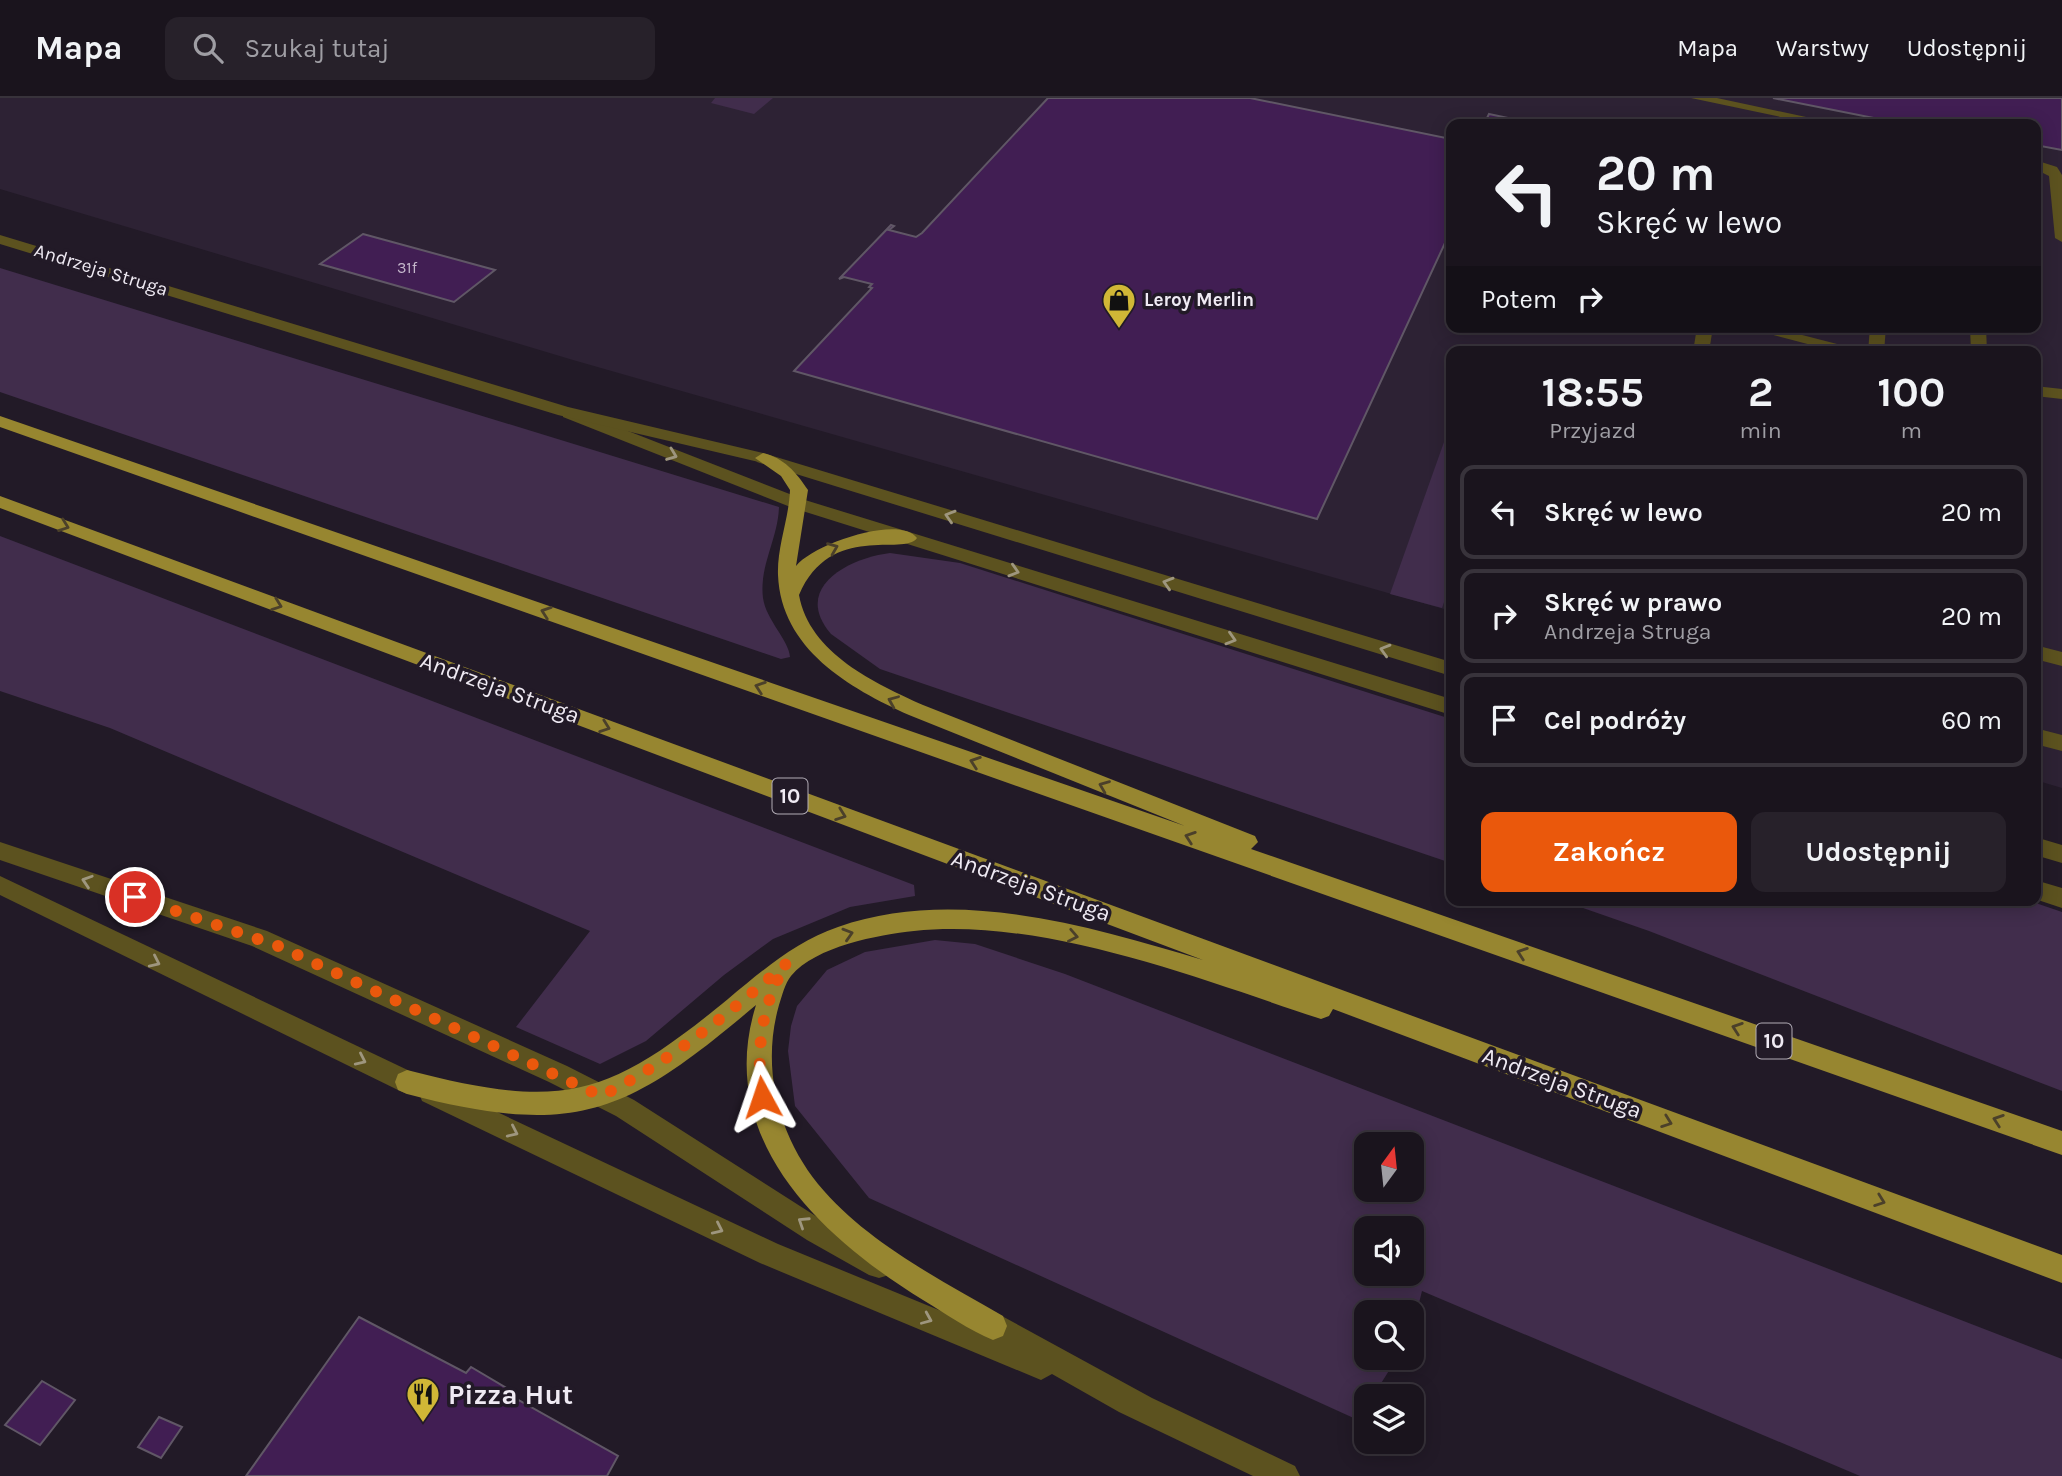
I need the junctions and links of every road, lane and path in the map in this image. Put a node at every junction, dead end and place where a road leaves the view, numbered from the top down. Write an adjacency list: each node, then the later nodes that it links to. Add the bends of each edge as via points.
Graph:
1 (1697, 98): 2 (street)
2 (1746, 107): 3 (street); 4 (street)
3 (1744, 119)
4 (1796, 119)
5 (2041, 166): 7 (street, via 2056,176)
6 (0, 239): 12 (street, Andrzeja Struga)
7 (2062, 239)
8 (1791, 333): 9 (street)
9 (1838, 346)
10 (2041, 392): 11 (street)
11 (2062, 394)
12 (564, 411): 14 (street, Andrzeja Struga); 16 (street, Andrzeja Struga, one-way to 16)
13 (0, 421): 31 (main road, 10, one-way to 13)
14 (763, 458): 16 (main road, via 794,480); 21 (street, Andrzeja Struga, one-way to 14)
15 (0, 502): 34 (main road, Andrzeja Struga / 10, one-way to 34)
16 (799, 503): 17 (street, Andrzeja Struga); 18 (main road, via 788,561)
17 (908, 538): 18 (main road, one-way to 17, via 807,563 832,547 869,538); 22 (street, Andrzeja Struga, one-way to 22)
18 (790, 597): 31 (main road, one-way to 18, via 882,696 851,677 815,644)
19 (2041, 654): 20 (street)
20 (2062, 659)
21 (1446, 667)
22 (1446, 706)
23 (2041, 738): 24 (street)
24 (2062, 743)
25 (2041, 848): 27 (street)
26 (0, 852): 35 (street, one-way to 26, via 259,938)
27 (2062, 854)
28 (0, 885): 33 (street, one-way to 33)
29 (2041, 891): 30 (street)
30 (2062, 898)
31 (1486, 940): 36 (main road, 10, one-way to 31)
32 (787, 963): 34 (main road, one-way to 34, via 817,944 892,923 954,920 1030,928 1140,953); 35 (main road, via 710,1028 651,1070); 38 (main road, via 766,1008 759,1058 762,1097 783,1159 803,1187 856,1238)
33 (407, 1082): 35 (main road, via 512,1104 574,1102); 39 (street, one-way to 39, via 769,1254)
34 (1580, 1090): 37 (main road, Andrzeja Struga / 10, one-way to 37)
35 (601, 1096): 38 (street, one-way to 35, via 816,1231)
36 (2062, 1143)
37 (2062, 1269)
38 (993, 1326): 39 (street)
39 (1142, 1408): 40 (street)
40 (1285, 1476)

